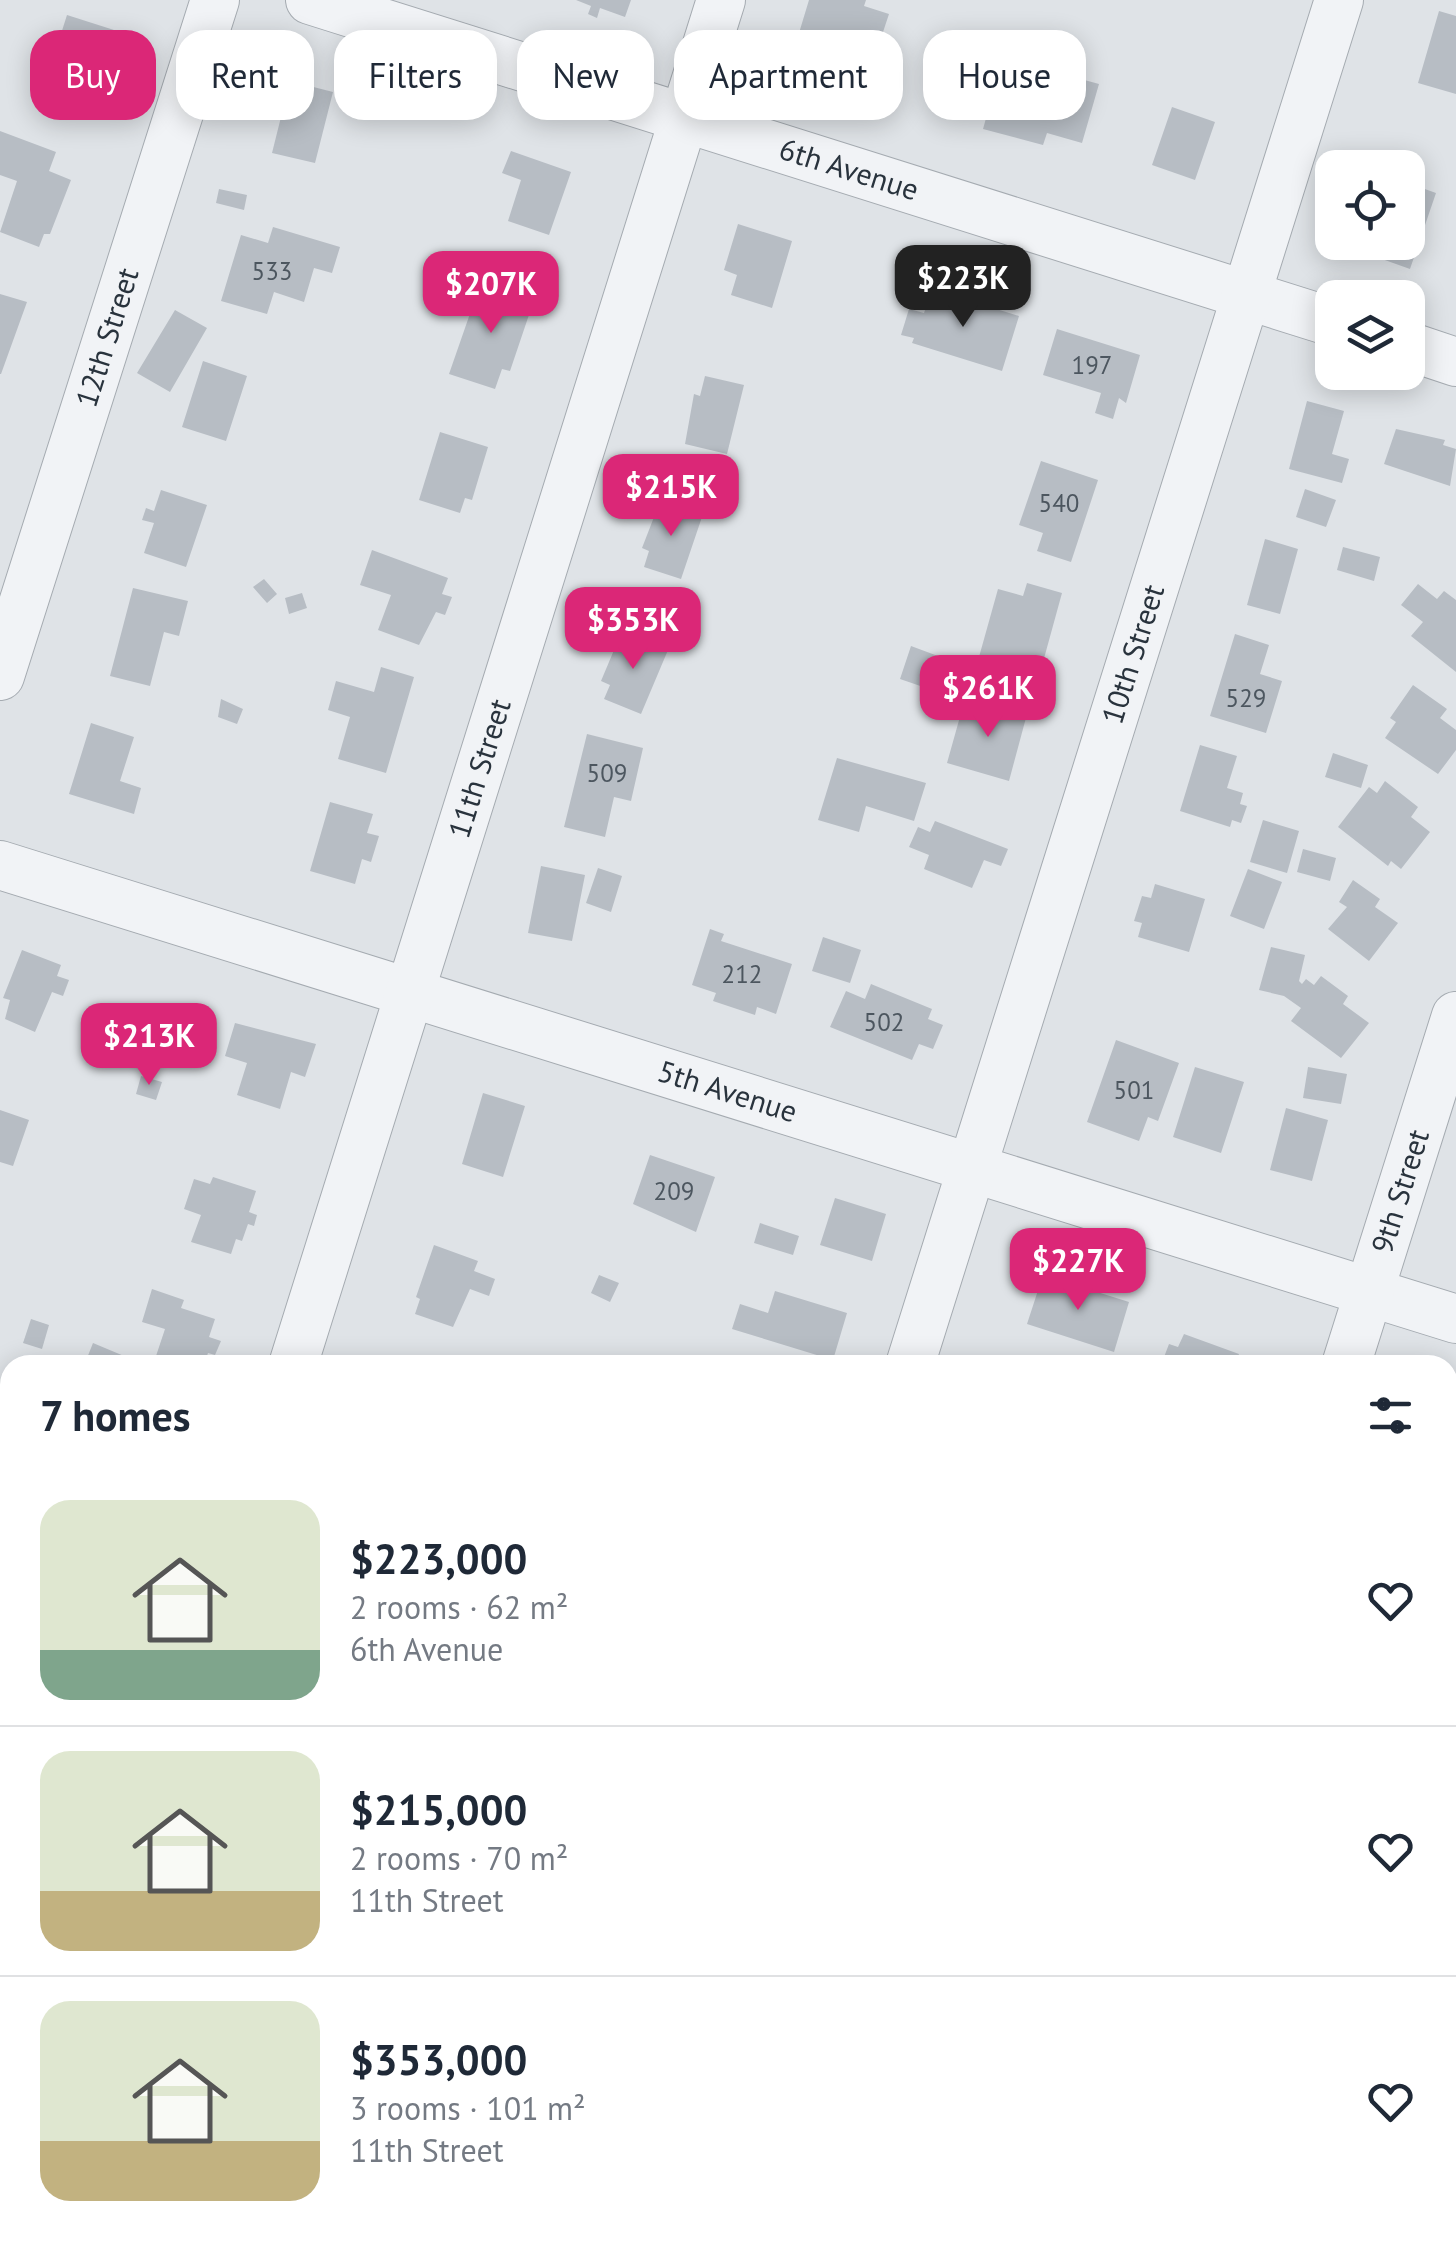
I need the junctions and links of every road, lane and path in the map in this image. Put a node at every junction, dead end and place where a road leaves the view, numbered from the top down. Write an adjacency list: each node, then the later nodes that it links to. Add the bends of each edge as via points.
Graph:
1 (215, 0): 13 (street, 12th Street)
2 (310, 0): 6 (street, 6th Avenue)
3 (720, 0): 5 (street, 11th Street)
4 (1339, 0): 9 (street, 10th Street)
5 (711, 30)
6 (674, 116)
7 (683, 120): 15 (street, 11th Street)
8 (686, 120): 9 (street, 6th Avenue)
9 (1246, 294): 10 (street, 6th Avenue); 17 (street, 10th Street)
10 (1315, 316)
11 (1425, 352): 12 (street)
12 (1456, 362)
13 (0, 676)
14 (0, 865): 15 (street, 5th Avenue)
15 (410, 993): 17 (street, 5th Avenue); 20 (street, 11th Street)
16 (1456, 1016): 18 (street, 9th Street)
17 (972, 1166): 18 (street, 5th Avenue); 21 (street, 10th Street)
18 (1369, 1292): 19 (street, 5th Avenue); 22 (street, 9th Street)
19 (1456, 1319)
20 (296, 1355)
21 (913, 1355)
22 (1349, 1355)

